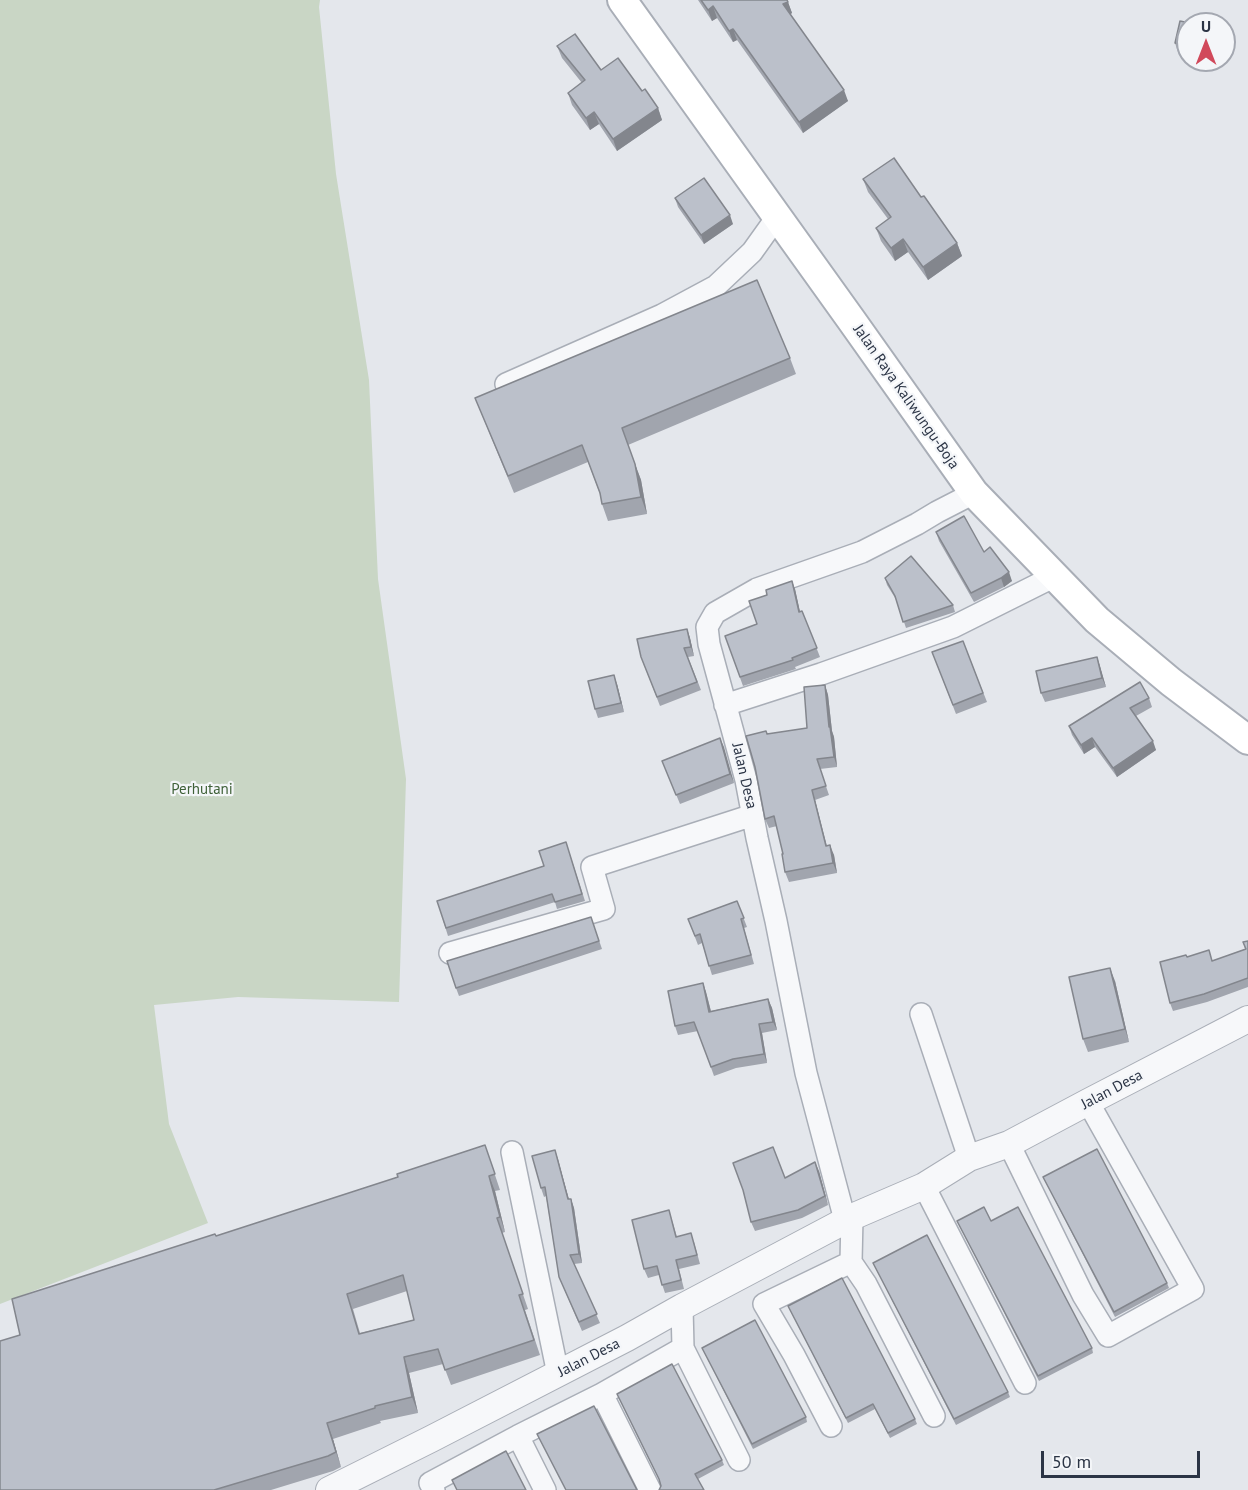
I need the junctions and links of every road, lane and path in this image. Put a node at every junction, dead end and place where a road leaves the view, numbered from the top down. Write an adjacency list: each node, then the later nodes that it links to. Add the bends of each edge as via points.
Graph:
1 (622, 0): 2 (main road, Jalan Raya Kaliwungu-Boja)
2 (777, 217): 3 (street, via 752,252 716,286 662,315); 4 (main road, Jalan Raya Kaliwungu-Boja)
3 (506, 384)
4 (974, 493): 5 (main road, Jalan Raya Kaliwungu-Boja); 6 (street, Jalan Desa, via 862,552 757,589 715,613 707,627)
5 (1055, 576): 6 (street, via 953,627); 7 (main road, Jalan Raya Kaliwungu-Boja, via 1097,620)
6 (725, 705): 8 (street, Jalan Desa)
7 (1248, 740)
8 (753, 815): 9 (street, via 592,867 604,909); 17 (street, Jalan Desa, via 806,1073)
9 (450, 953)
10 (921, 1014): 15 (street)
11 (1248, 1019): 12 (street, Jalan Desa)
12 (1088, 1102): 13 (street, Jalan Desa); 13 (street, via 1192,1288 1108,1336 1083,1295)
13 (1009, 1144): 15 (street, Jalan Desa)
14 (512, 1152): 21 (street)
15 (969, 1158): 16 (street, Jalan Desa)
16 (924, 1186): 17 (street, Jalan Desa); 22 (street)
17 (848, 1219): 18 (street); 19 (street, Jalan Desa)
18 (851, 1262): 24 (street); 25 (street, via 764,1304)
19 (682, 1307): 20 (street); 21 (street, Jalan Desa)
20 (683, 1348): 23 (street); 27 (street)
21 (558, 1374): 29 (street, Jalan Desa)
22 (1025, 1383)
23 (602, 1394): 26 (street); 31 (street)
24 (934, 1416)
25 (831, 1426)
26 (518, 1436): 28 (street); 30 (street)
27 (739, 1460)
28 (427, 1488)
29 (329, 1490)
30 (545, 1490)
31 (650, 1490)

